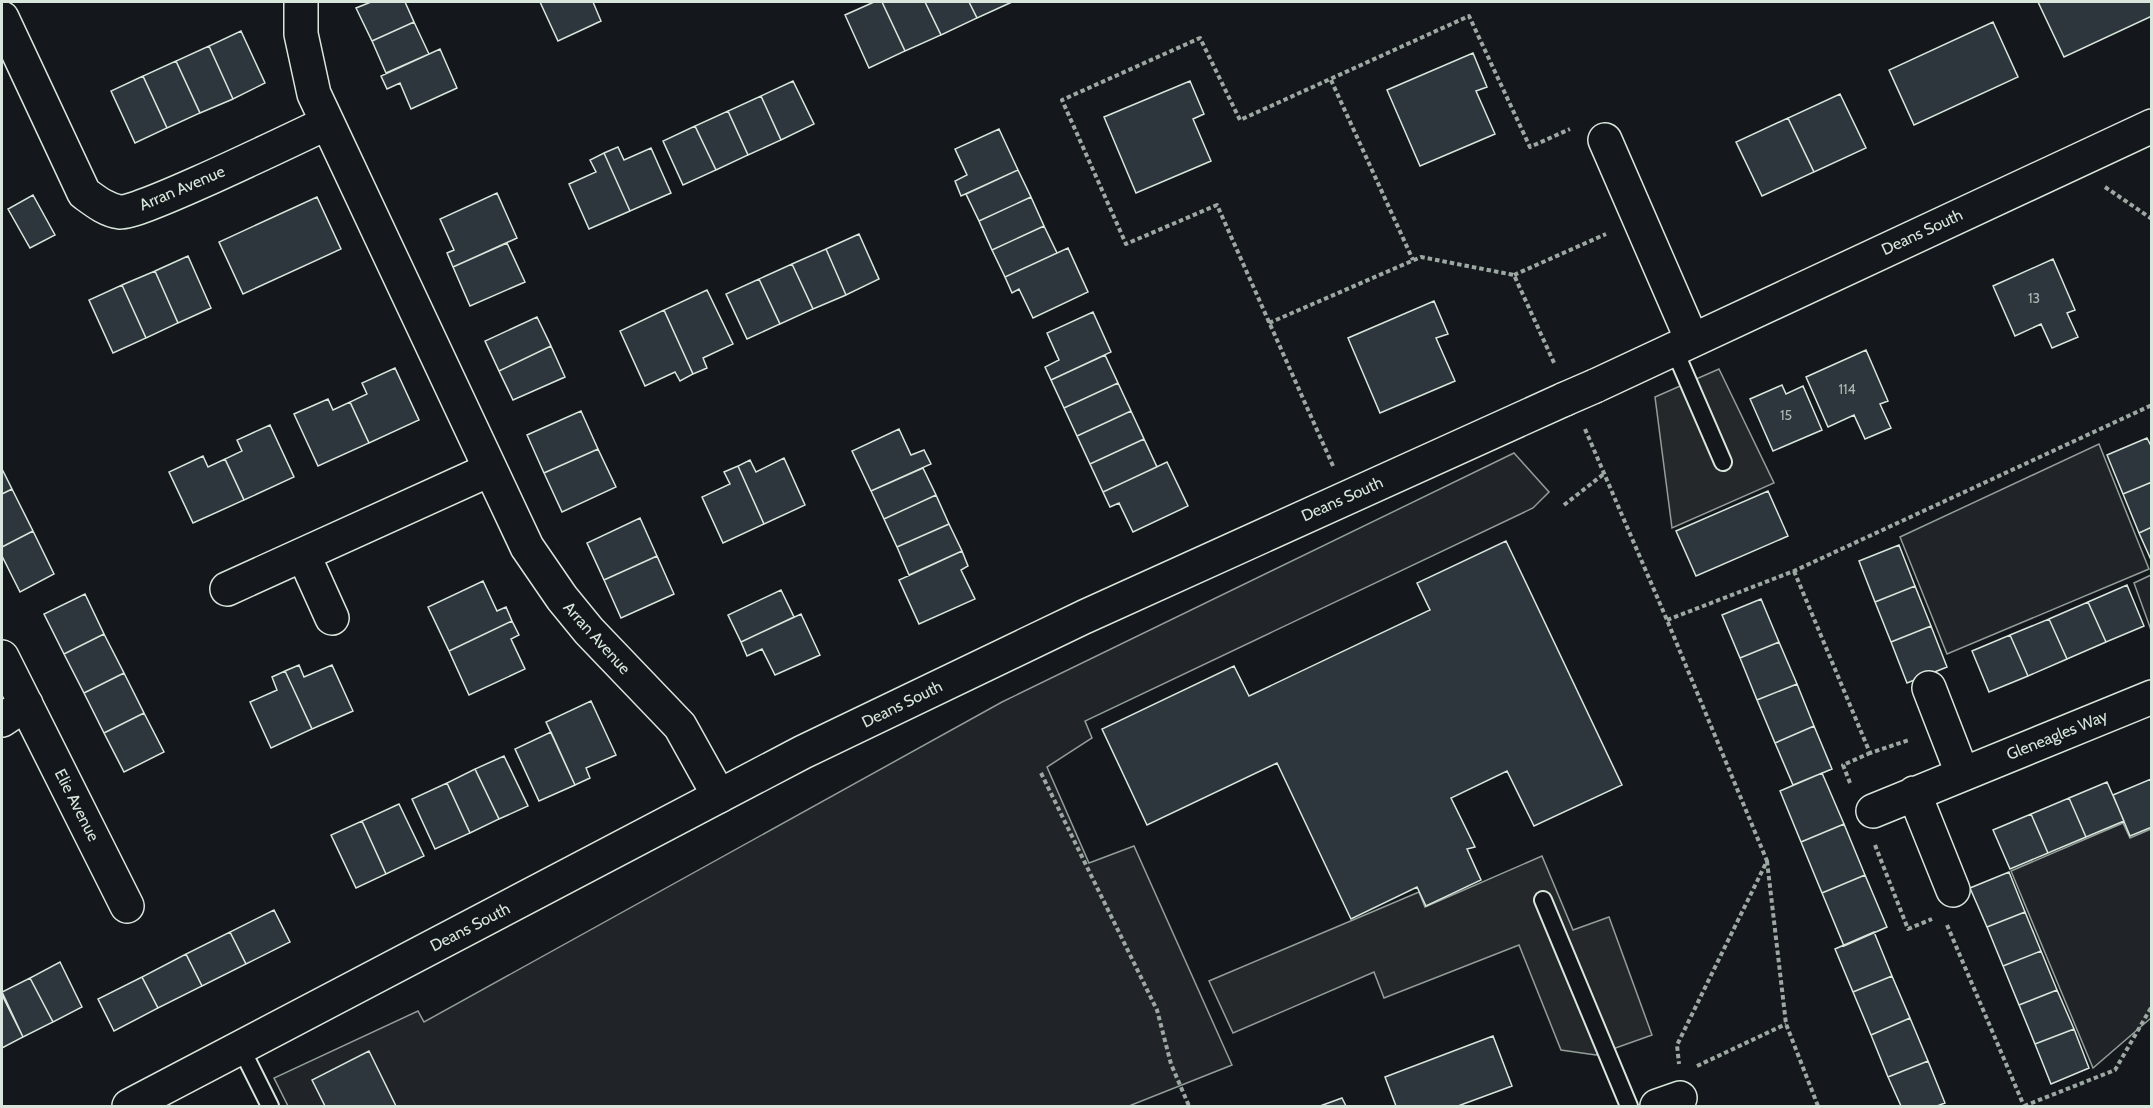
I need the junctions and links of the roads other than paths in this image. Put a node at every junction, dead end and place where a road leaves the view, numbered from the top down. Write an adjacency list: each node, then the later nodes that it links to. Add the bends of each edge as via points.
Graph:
1 (301, 2): 3 (street, Arran Avenue, via 306,65)
2 (2, 18): 3 (street, Arran Avenue, via 84,193 99,205 122,213)
3 (327, 123): 8 (street, Arran Avenue)
4 (2151, 126): 6 (street, Deans South)
5 (1605, 140): 6 (street, via 1639,219)
6 (1683, 344): 7 (lane); 18 (street, Deans South, bridge, via 1084,617)
7 (1723, 462)
8 (489, 470): 9 (street); 18 (street, Arran Avenue, via 528,547 562,598 680,726)
9 (304, 556): 10 (street); 11 (street)
10 (227, 589)
11 (332, 618)
12 (2, 657): 15 (street, Elie Avenue)
13 (1929, 688): 16 (street)
14 (2151, 697): 16 (street, Gleneagles Way)
15 (14, 712): 22 (street, Elie Avenue)
16 (1962, 773): 17 (street, Gleneagles Way)
17 (1914, 793): 19 (street, Gleneagles Way); 20 (street)
18 (719, 796): 23 (street, Deans South)
19 (1873, 811)
20 (1953, 890)
21 (1543, 900): 26 (lane)
22 (127, 906)
23 (240, 1046): 24 (street, Deans South); 25 (lane)
24 (129, 1107)
25 (270, 1107)
26 (1629, 1107)

